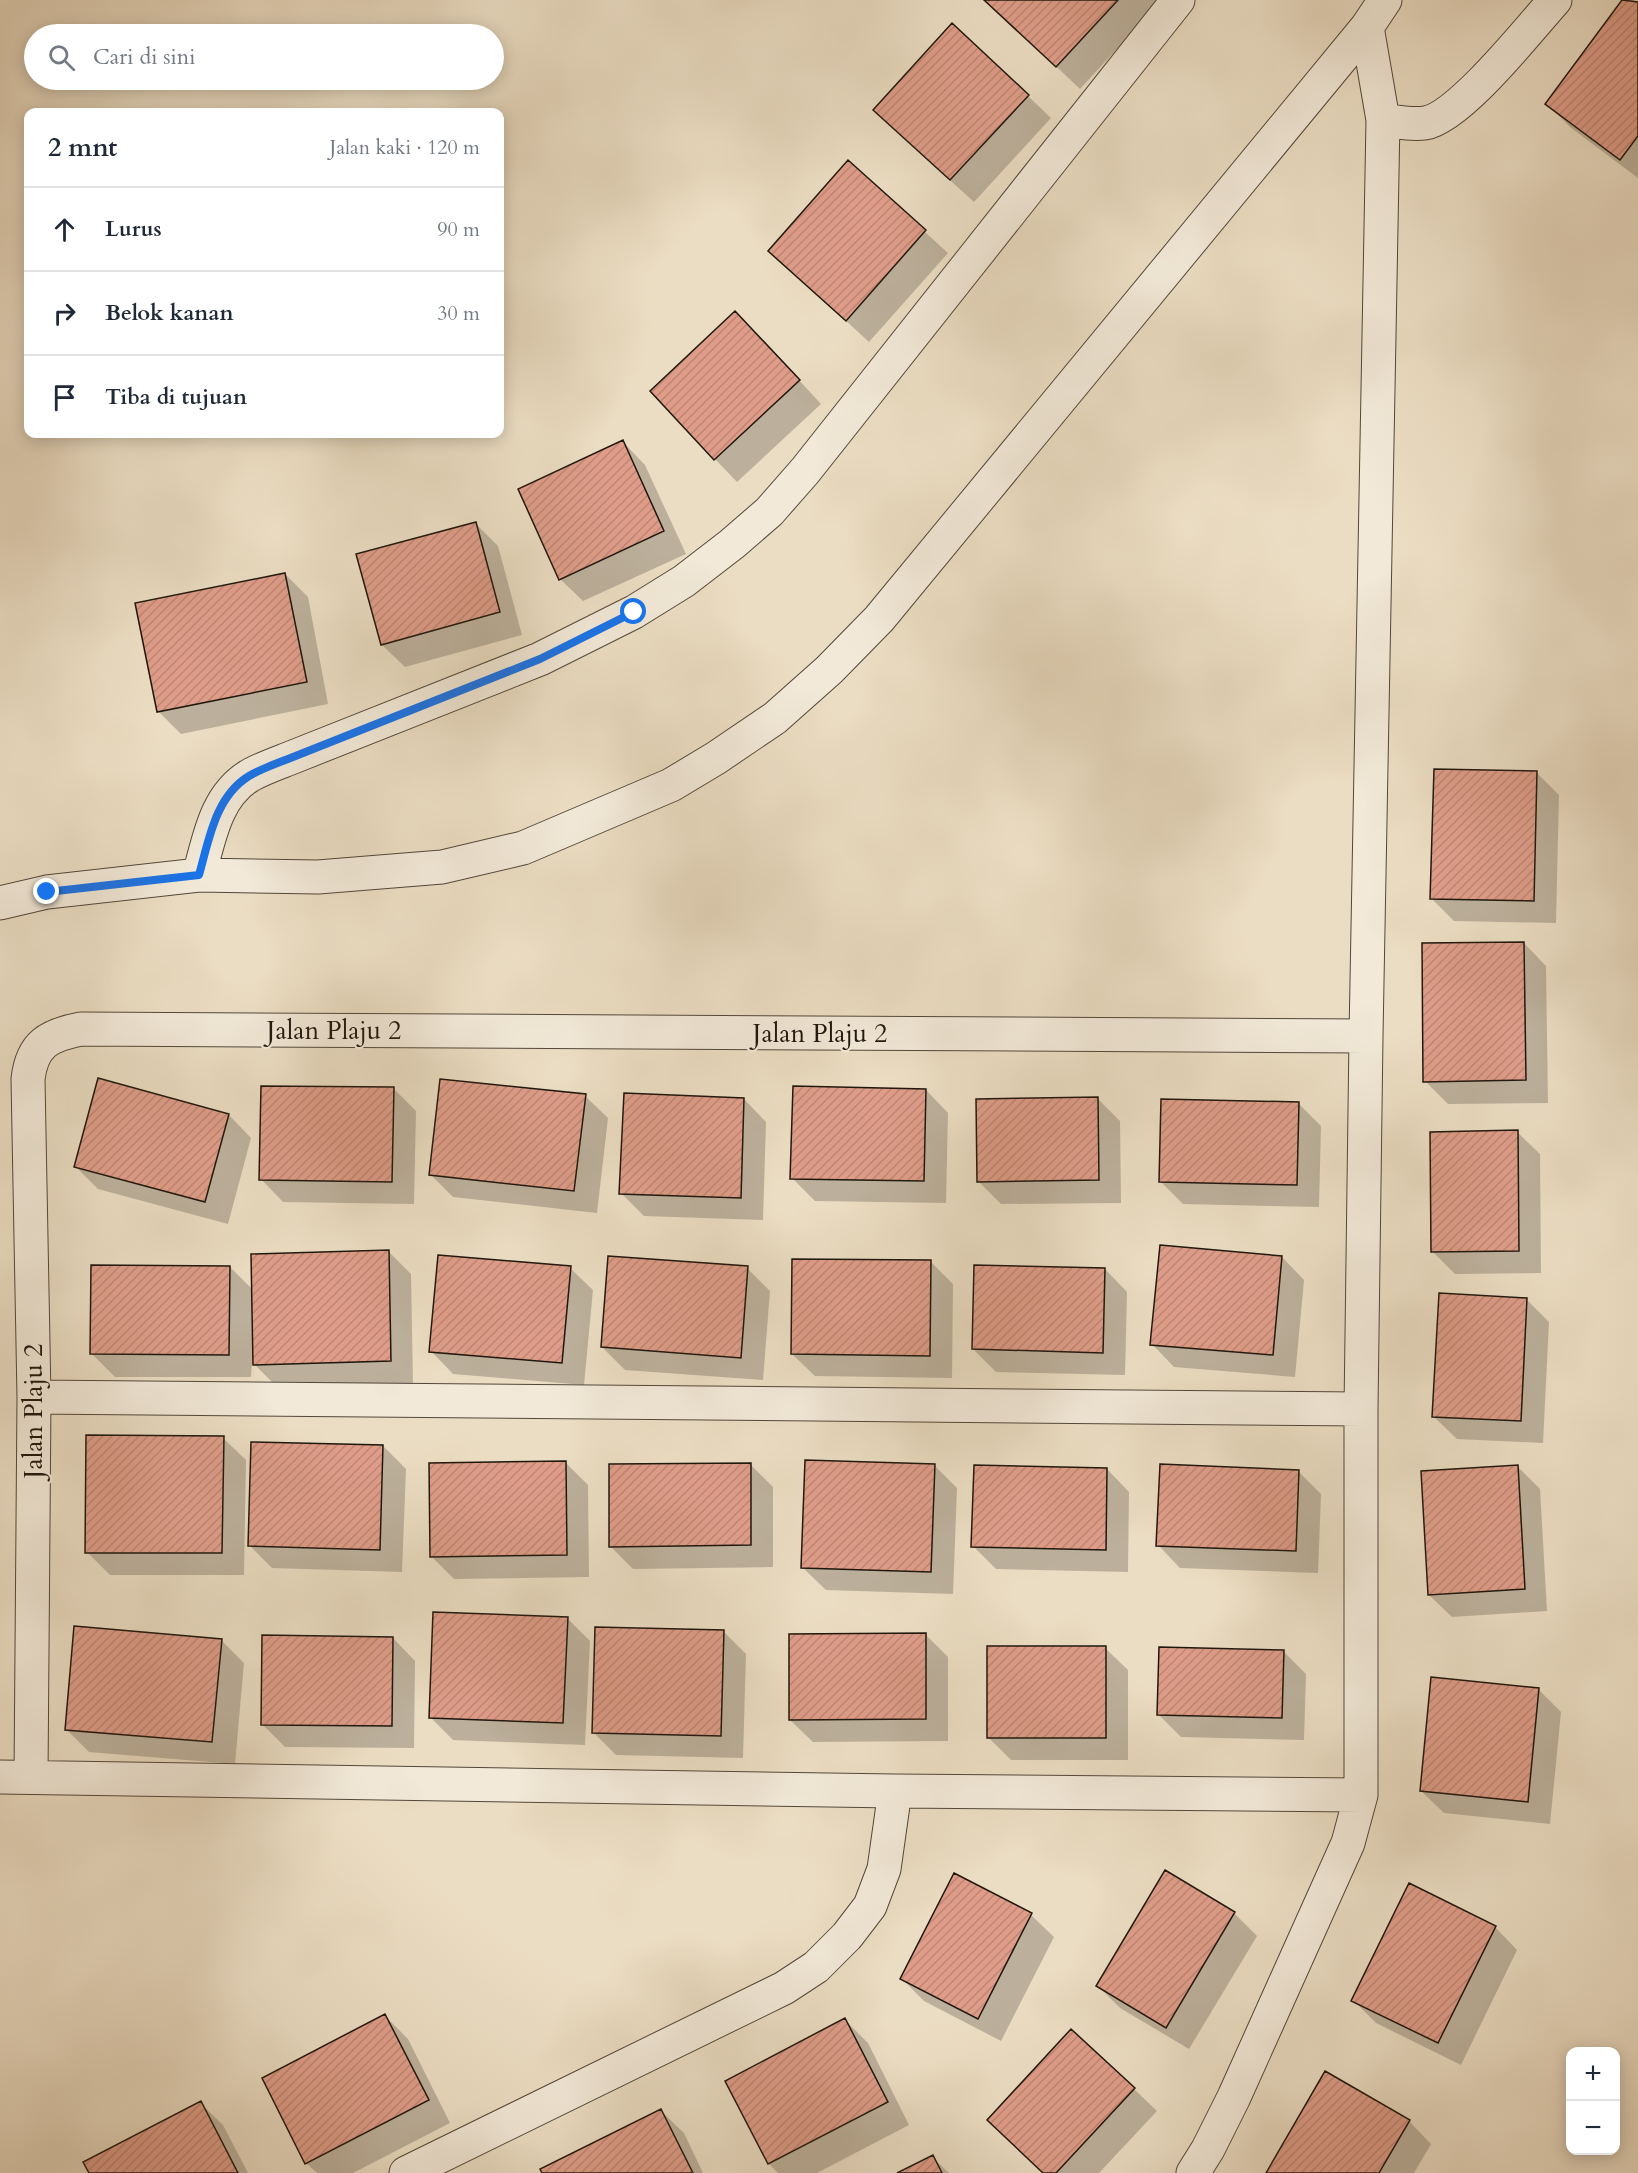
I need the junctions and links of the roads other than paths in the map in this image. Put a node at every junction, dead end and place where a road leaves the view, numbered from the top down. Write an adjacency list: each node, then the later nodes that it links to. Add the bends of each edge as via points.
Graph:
1 (1179, 0): 6 (street, via 769,512 684,581 587,637 248,776 219,810)
2 (1385, 0): 4 (street)
3 (1555, 0): 5 (street, via 1448,114 1426,123)
4 (1367, 27): 5 (street); 6 (street, via 879,619 775,718 670,785 523,848 442,867 318,877)
5 (1383, 120): 8 (street)
6 (199, 875): 7 (street, via 47,892)
7 (0, 903)
8 (1366, 1036): 9 (street, Jalan Plaju 2, via 81,1029 58,1034 38,1049 31,1060 28,1079); 10 (street)
9 (33, 1397): 10 (street); 11 (street, Jalan Plaju 2)
10 (1361, 1408): 13 (street)
11 (16, 1777): 12 (street)
12 (896, 1791): 13 (street); 14 (street, via 884,1869 870,1906 816,1967 784,1988)
13 (1361, 1795): 15 (street, via 1348,1844 1234,2097)
14 (406, 2173)
15 (1193, 2173)

